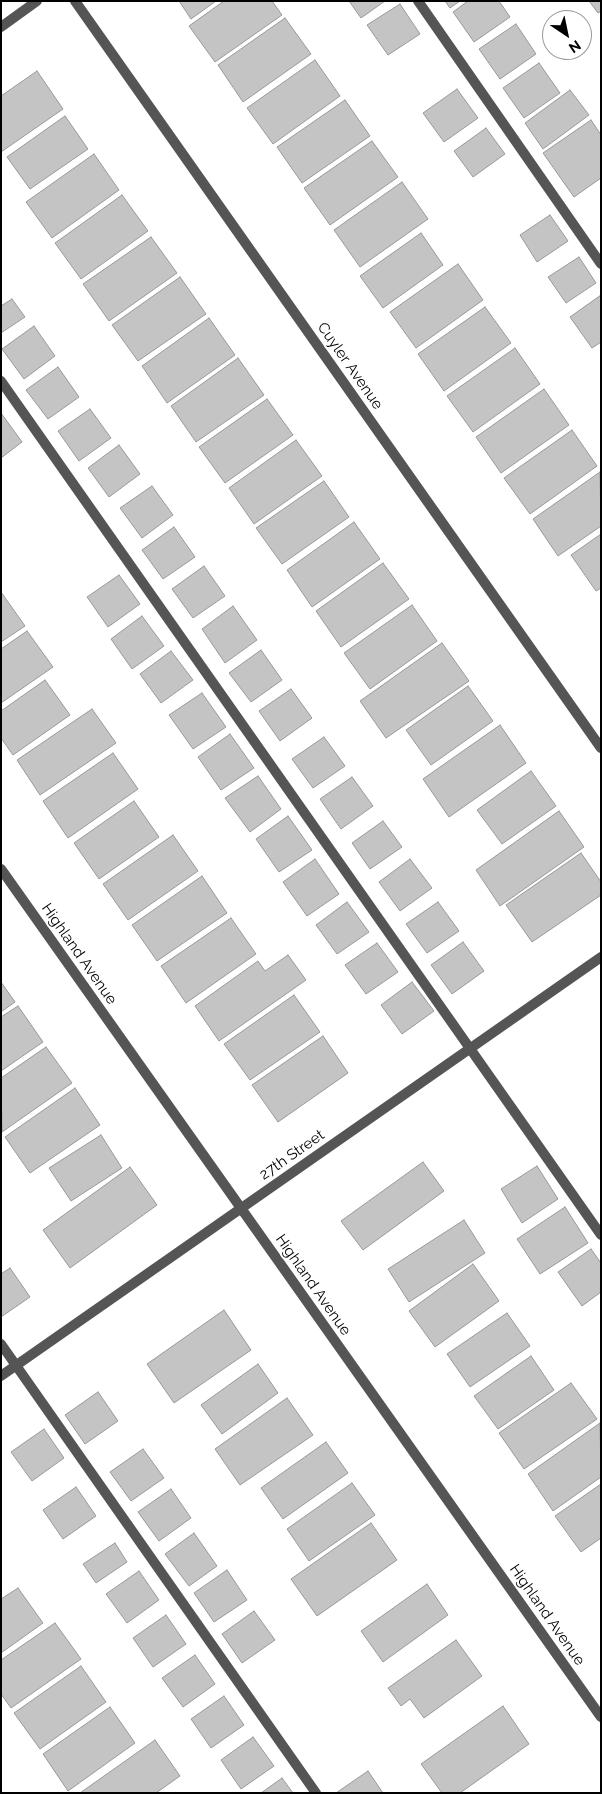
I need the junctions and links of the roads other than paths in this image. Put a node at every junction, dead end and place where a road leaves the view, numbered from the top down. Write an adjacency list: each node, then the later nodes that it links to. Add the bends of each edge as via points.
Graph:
1 (38, 1): 4 (street)
2 (75, 1): 7 (street, Cuyler Avenue)
3 (418, 1): 5 (street)
4 (1, 27)
5 (601, 264)
6 (1, 381): 10 (street)
7 (601, 748)
8 (1, 869): 11 (street, Highland Avenue)
9 (601, 957): 10 (street, 27th Street)
10 (470, 1049): 11 (street, 27th Street); 12 (street)
11 (241, 1209): 14 (street, 27th Street); 16 (street, Highland Avenue)
12 (601, 1235)
13 (1, 1344): 14 (street)
14 (16, 1366): 15 (street, 27th Street); 17 (street)
15 (1, 1376)
16 (601, 1717)
17 (316, 1793)

